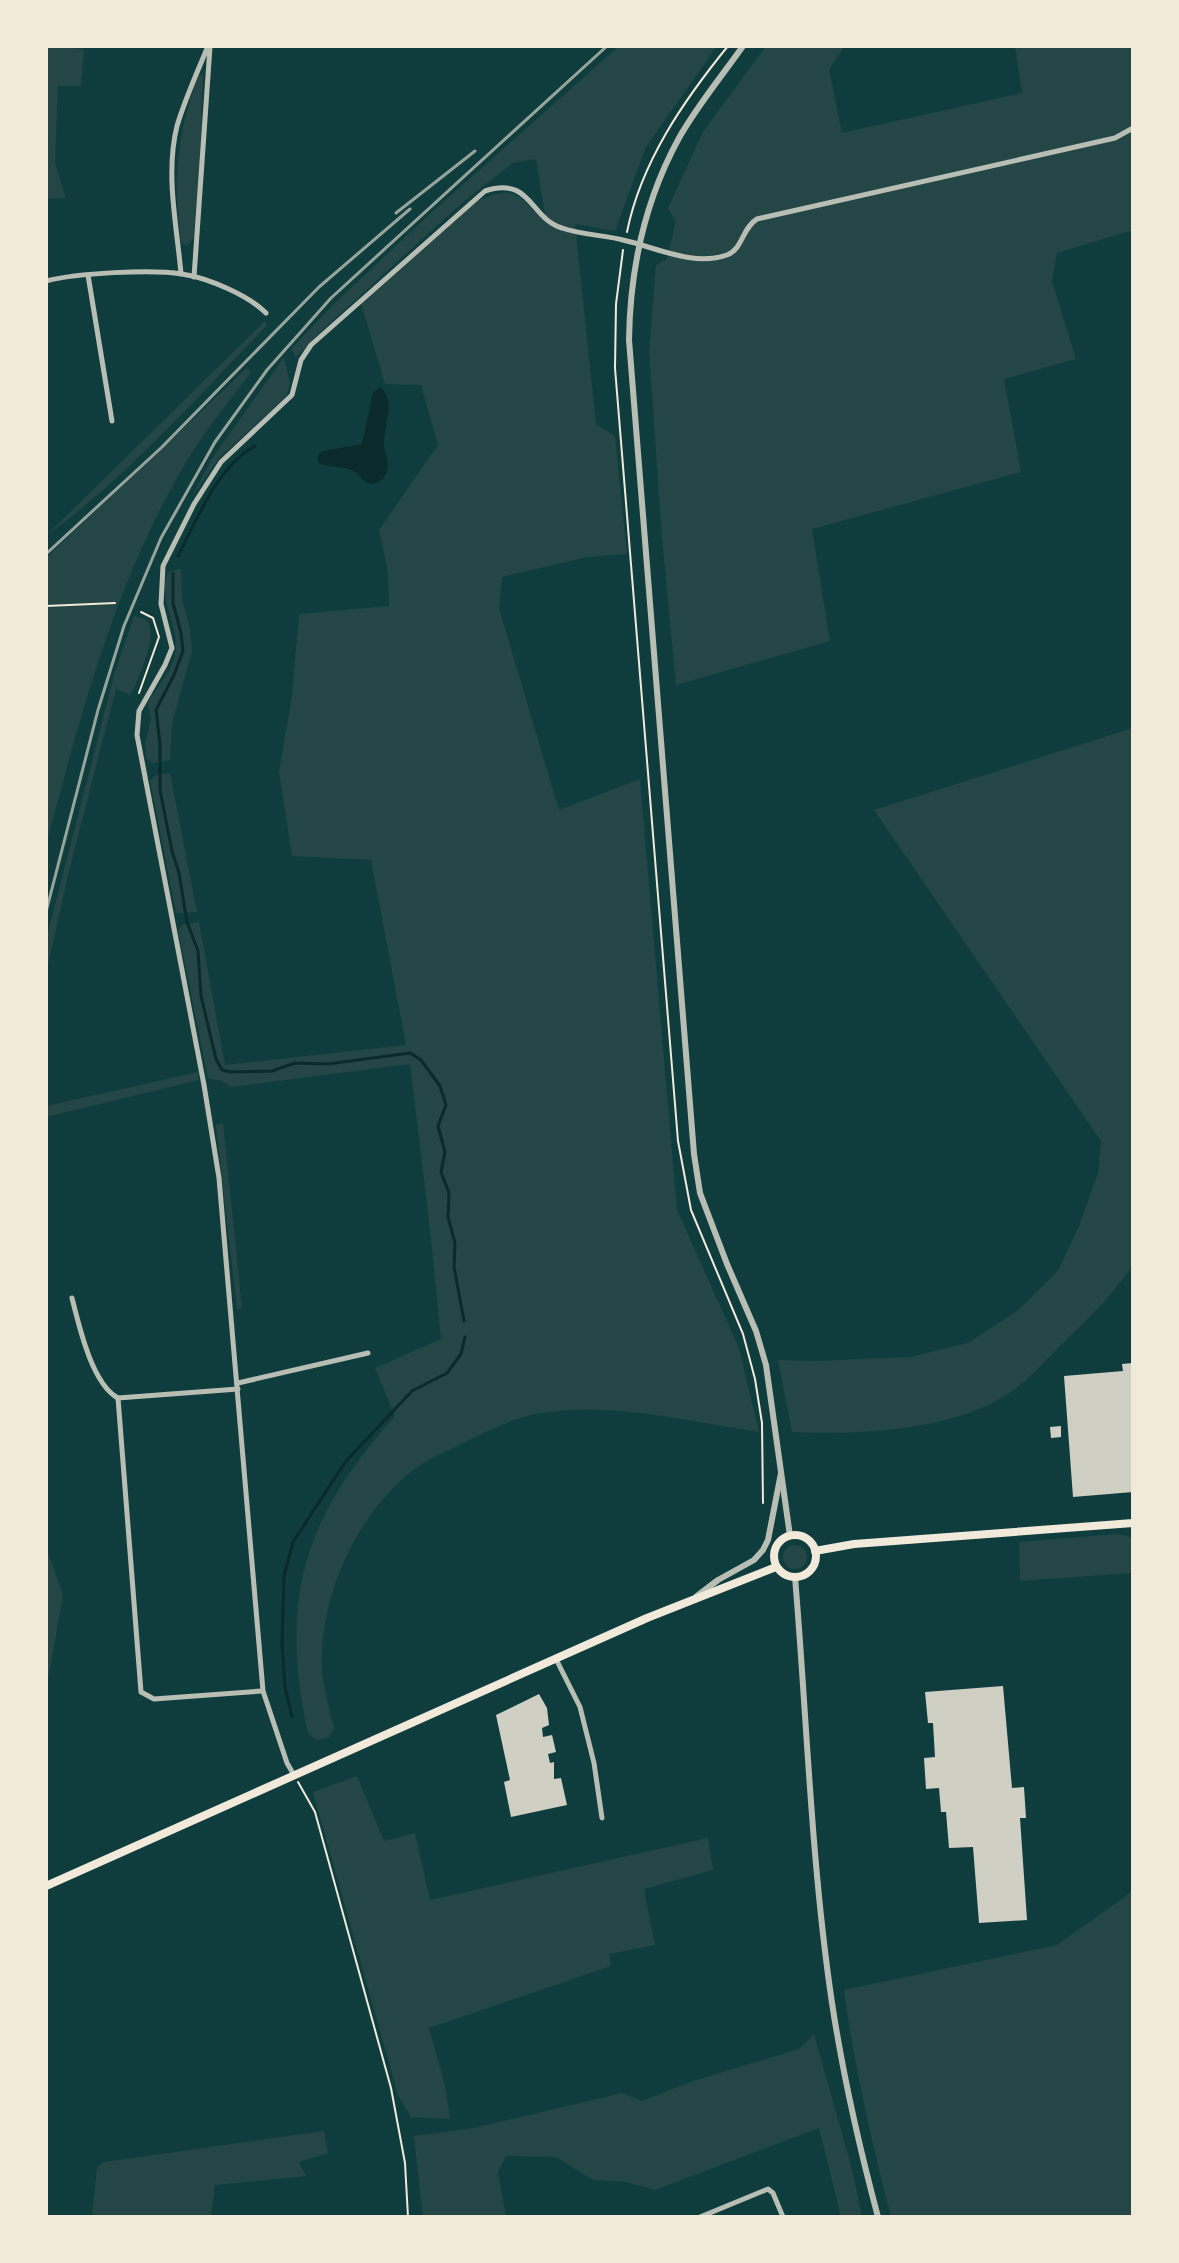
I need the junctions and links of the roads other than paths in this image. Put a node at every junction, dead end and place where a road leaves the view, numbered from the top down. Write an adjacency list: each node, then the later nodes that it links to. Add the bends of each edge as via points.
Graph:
1 (209, 46): 5 (street, via 176,129 173,200); 7 (street)
2 (743, 46): 4 (street, via 680,136)
3 (1133, 128): 4 (street, via 1115,138 757,219 727,255 687,257)
4 (640, 245): 13 (street, via 560,228 515,189 485,191 320,335 301,360 295,387 284,404 221,462 163,566 161,604 172,648 139,711 139,753 219,1178); 15 (street, via 630,308 631,375 694,1154 700,1193 763,1354)
5 (181, 274): 6 (street); 7 (street)
6 (88, 275): 8 (street); 10 (street)
7 (194, 277): 9 (street, via 242,295)
8 (46, 281)
9 (266, 313)
10 (112, 421)
11 (72, 1298): 14 (street, via 100,1379)
12 (368, 1353): 13 (street)
13 (238, 1386): 14 (street); 23 (street)
14 (118, 1398): 23 (street, via 141,1692 154,1699)
15 (782, 1469): 17 (street); 21 (street, via 763,1550)
16 (1133, 1523): 18 (main road)
17 (790, 1536): 18 (main road, via 804,1537); 19 (main road, via 775,1549)
18 (815, 1551): 20 (main road, via 810,1571)
19 (776, 1567): 20 (main road); 21 (main road)
20 (795, 1577): 29 (street, via 832,2004)
21 (694, 1598): 22 (main road)
22 (555, 1658): 24 (main road); 25 (street, via 580,1707)
23 (263, 1691): 24 (street)
24 (294, 1775): 26 (main road)
25 (602, 1818)
26 (46, 1886)
27 (700, 2217): 28 (street, via 768,2189)
28 (783, 2217)
29 (878, 2217)

